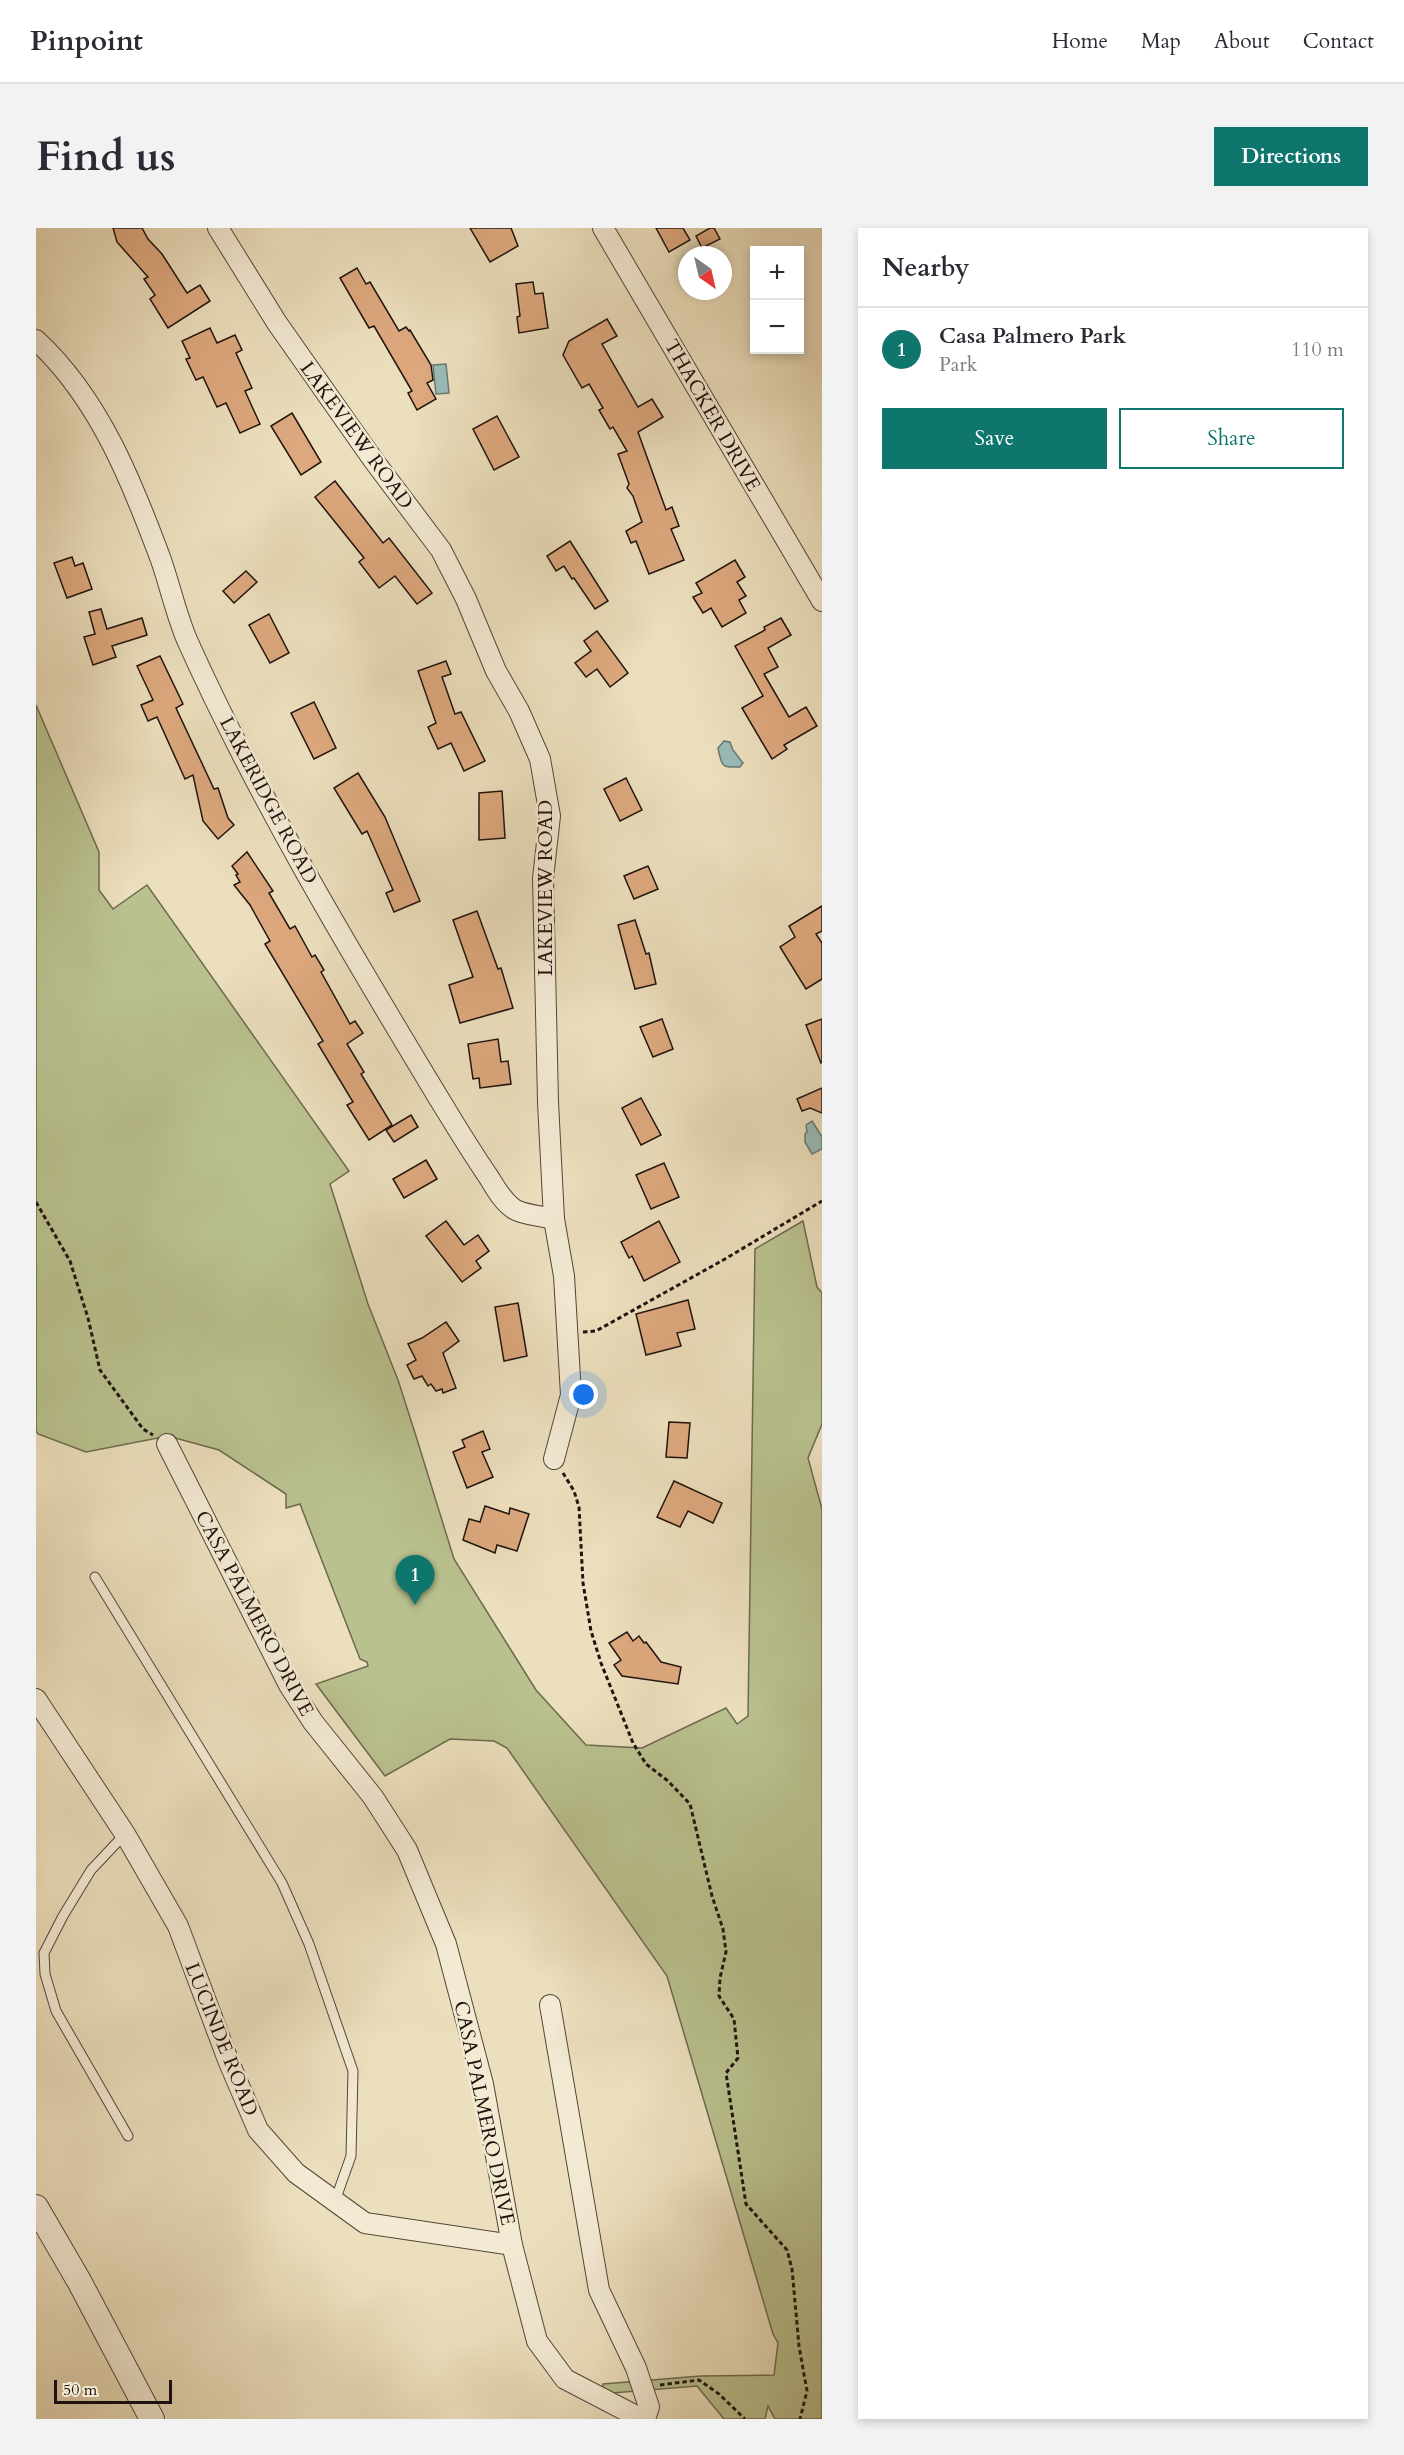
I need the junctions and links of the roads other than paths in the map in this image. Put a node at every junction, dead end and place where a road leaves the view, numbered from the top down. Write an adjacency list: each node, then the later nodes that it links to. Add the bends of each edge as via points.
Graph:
1 (218, 228): 5 (street, LAKEVIEW ROAD, via 277,323 441,550 540,759 550,816 543,878)
2 (603, 228): 4 (street, THACKER DRIVE)
3 (36, 340): 5 (street, LAKERIDGE ROAD, via 83,394 118,455 161,560 185,636 216,701 254,777 396,1028 501,1197 515,1210)
4 (822, 601)
5 (554, 1219): 7 (street, LAKEVIEW ROAD, via 564,1276 571,1395)
6 (167, 1444): 15 (street, CASA PALMERO DRIVE, via 289,1685 373,1797 406,1850 446,1944 464,2007 483,2084)
7 (554, 1459)
8 (95, 1577): 13 (lane, via 282,1883 309,1944 353,2071 351,2156)
9 (36, 1700): 10 (street, LUCINDE ROAD)
10 (125, 1834): 12 (lane, via 92,1870 44,1953 45,1974 56,2011); 13 (street, LUCINDE ROAD, via 178,1926 258,2130 296,2173)
11 (550, 2005): 17 (street, via 599,2290 636,2368 649,2407)
12 (128, 2136)
13 (335, 2201): 15 (street, LUCINDE ROAD, via 365,2223)
14 (36, 2207): 16 (street)
15 (512, 2245): 17 (street, CASA PALMERO DRIVE, via 537,2341 565,2379)
16 (152, 2419)
17 (644, 2419)

